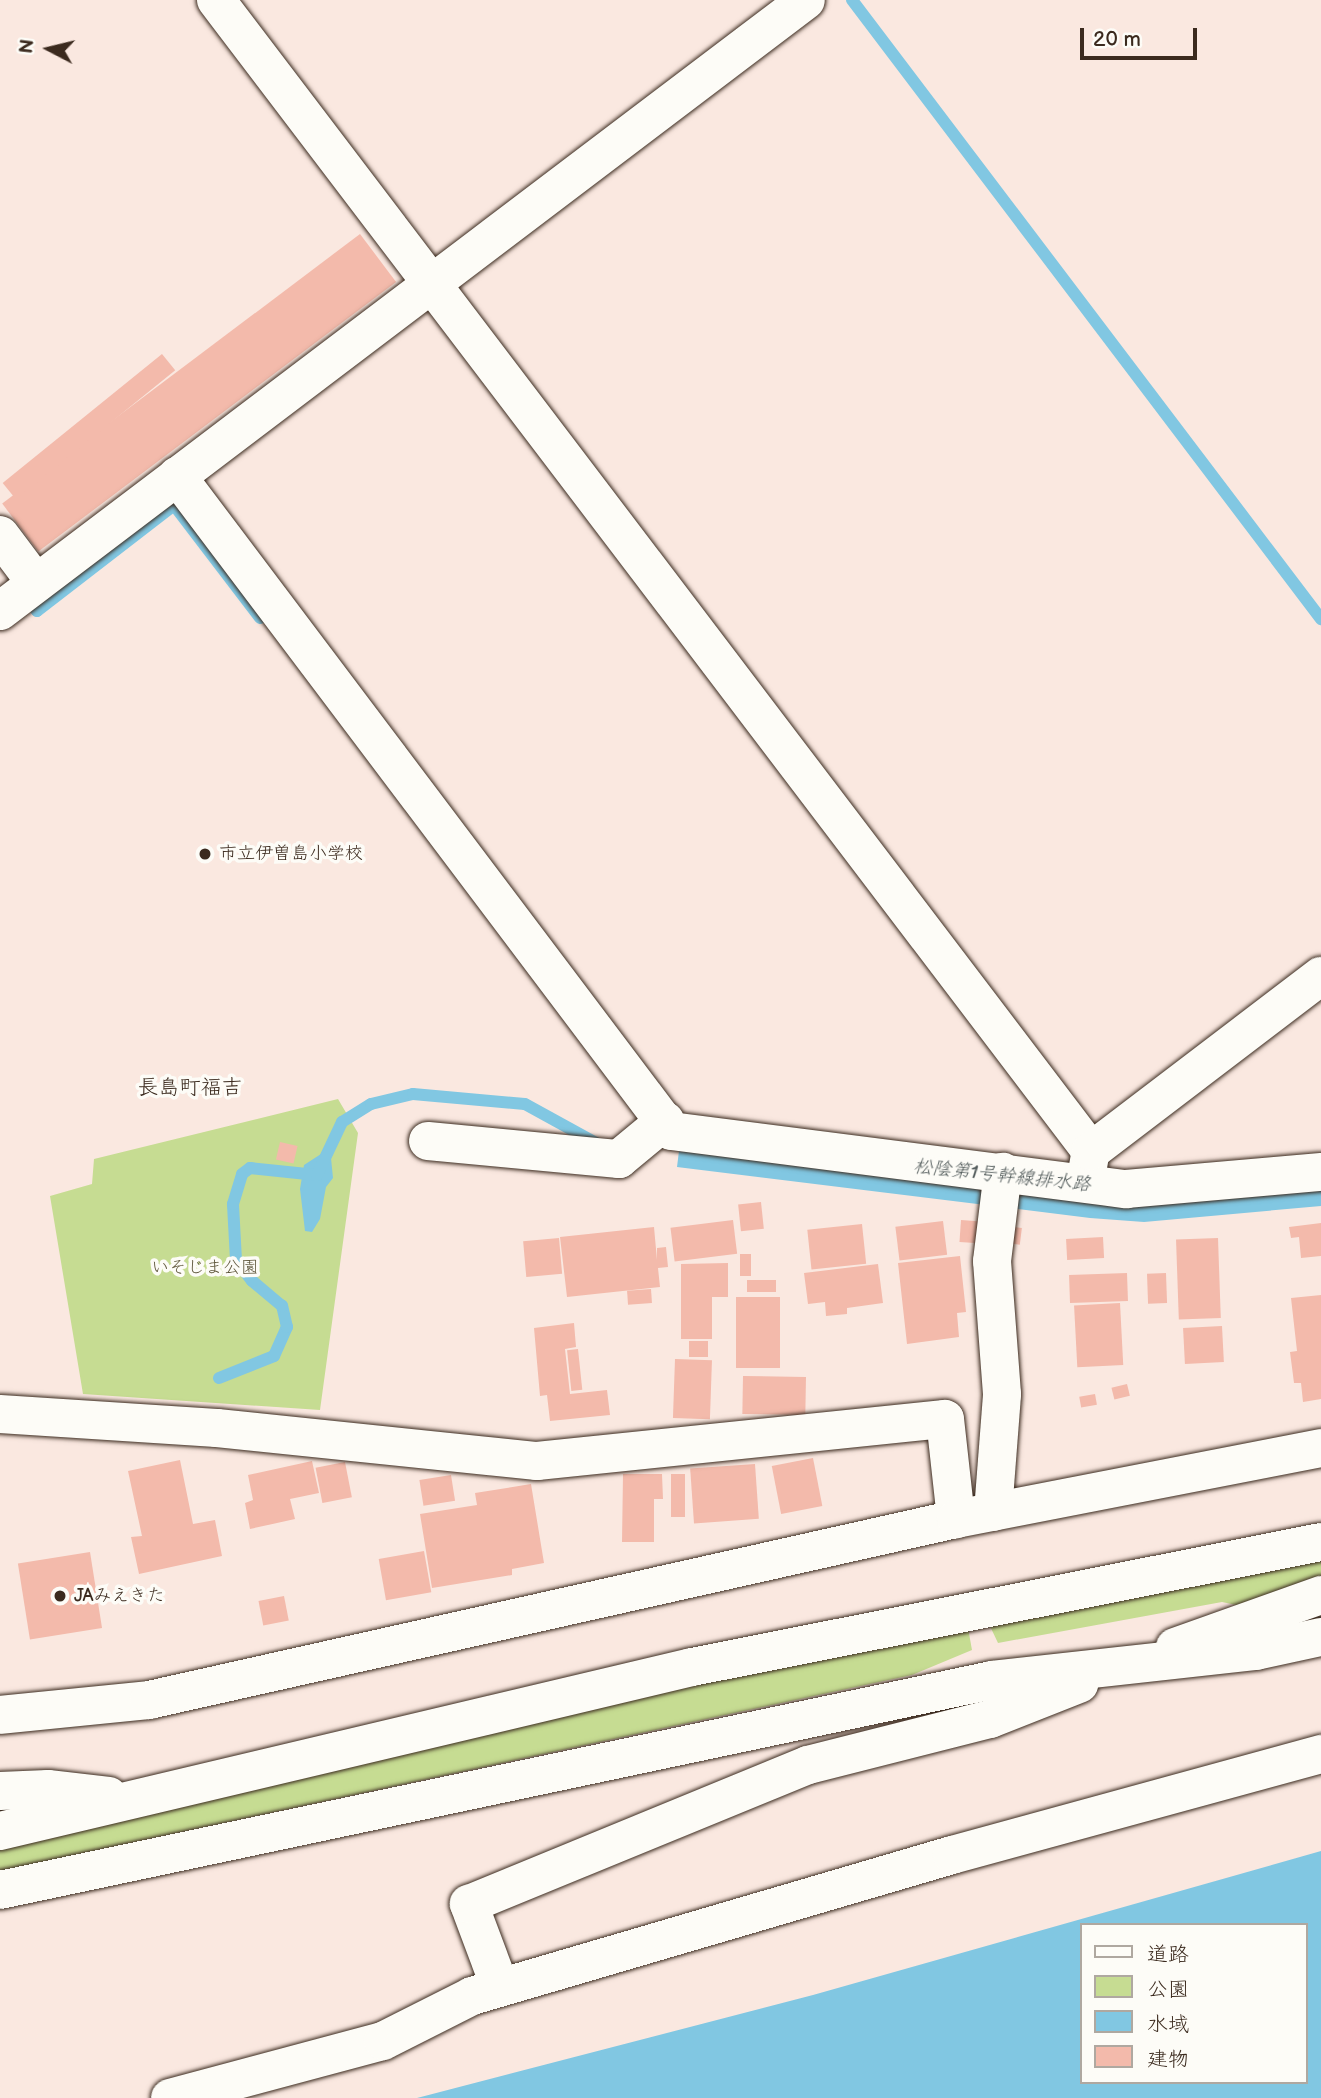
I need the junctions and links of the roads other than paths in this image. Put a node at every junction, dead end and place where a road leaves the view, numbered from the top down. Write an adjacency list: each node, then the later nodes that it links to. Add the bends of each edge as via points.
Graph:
1 (216, 0): 3 (street)
2 (806, 0): 3 (street)
3 (429, 284): 4 (street); 11 (street)
4 (177, 475): 6 (street); 9 (street)
5 (0, 535): 6 (street)
6 (36, 583): 7 (street)
7 (0, 611)
8 (1321, 976): 11 (street)
9 (665, 1121): 10 (street, via 619,1159); 13 (street, via 671,1131)
10 (428, 1141)
11 (1088, 1167): 12 (street, via 1126,1189); 13 (street)
12 (1321, 1172)
13 (1001, 1191): 16 (street, via 992,1261 1002,1394)
14 (0, 1414): 17 (street, via 217,1428 537,1461 945,1419)
15 (1321, 1448): 16 (street)
16 (993, 1512): 17 (street)
17 (956, 1519): 22 (street, via 149,1700)
18 (1321, 1542): 25 (street, via 692,1667)
19 (1321, 1595): 21 (street)
20 (1321, 1637): 21 (street, via 1256,1651)
21 (1127, 1666): 27 (street, via 992,1680); 28 (street, via 990,1719 808,1765 469,1904)
22 (0, 1715)
23 (1321, 1754): 28 (street, via 952,1854)
24 (0, 1791): 25 (street, via 47,1788)
25 (135, 1800): 26 (street)
26 (0, 1831)
27 (0, 1890)
28 (500, 1987): 29 (street, via 472,1996 383,2041)
29 (170, 2098)

